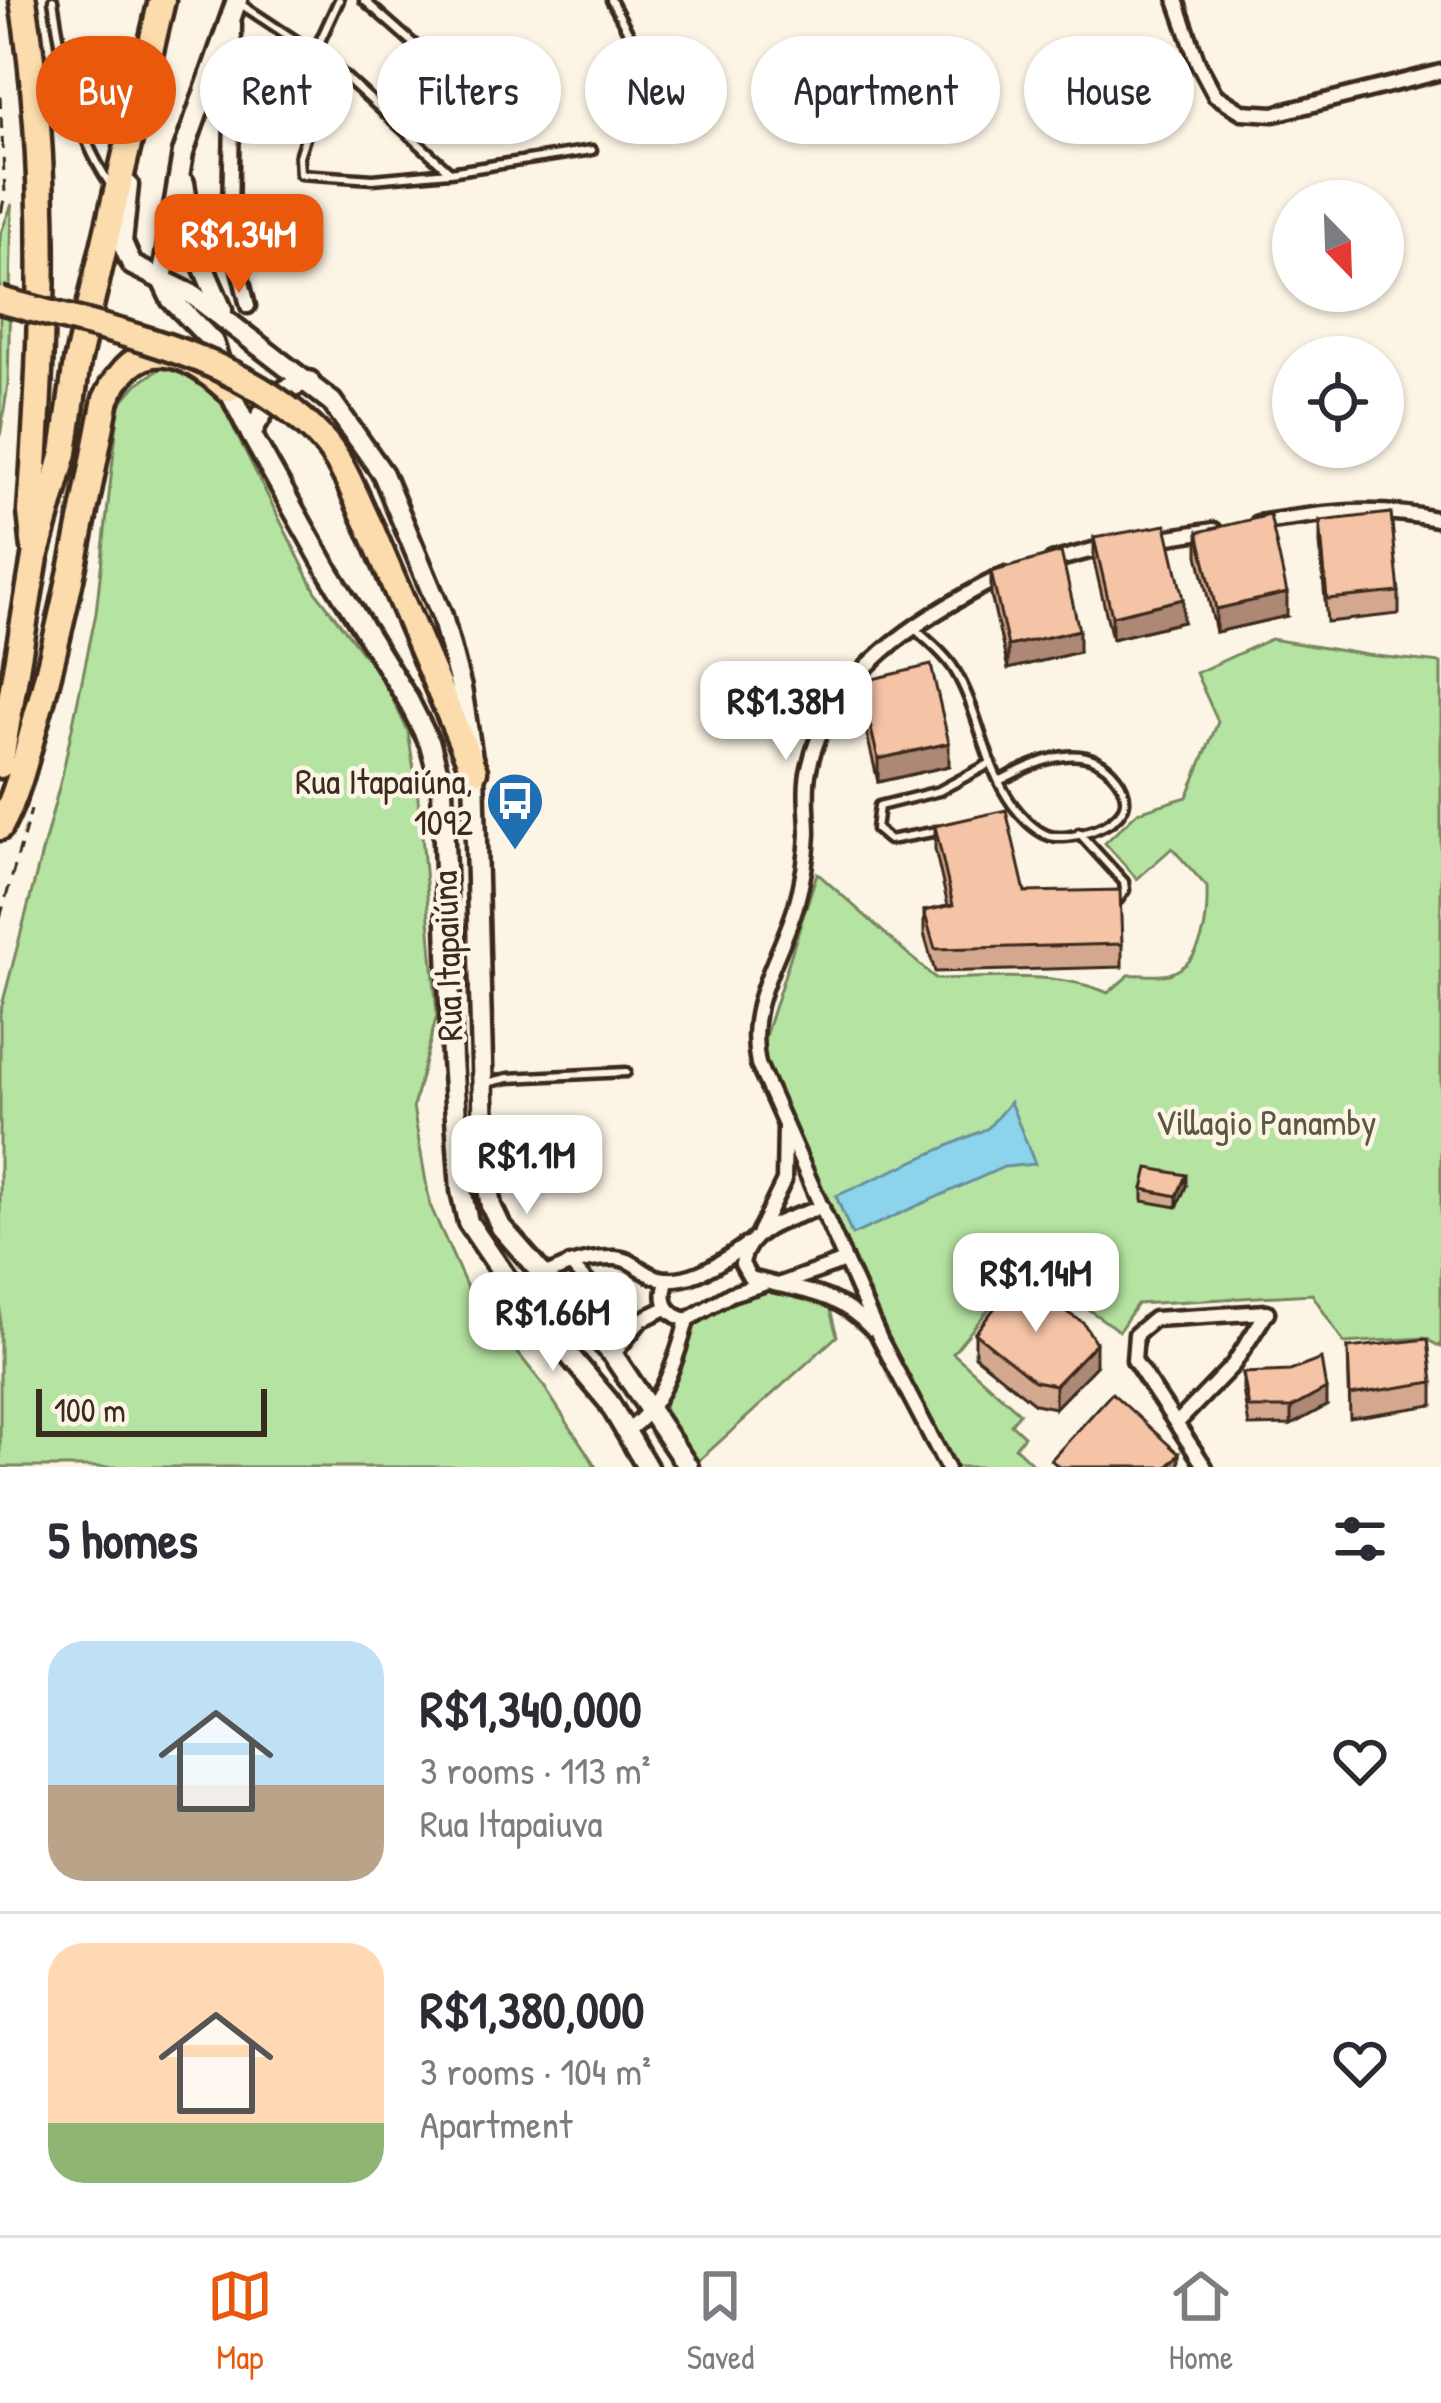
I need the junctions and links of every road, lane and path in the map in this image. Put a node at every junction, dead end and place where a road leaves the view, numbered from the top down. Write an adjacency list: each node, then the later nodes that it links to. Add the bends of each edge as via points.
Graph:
1 (23, 0): 38 (highway, via 44,217)
2 (53, 0): 9 (lane)
3 (339, 0): 12 (lane)
4 (364, 0): 13 (lane)
5 (611, 0): 14 (lane)
6 (1176, 0): 15 (street, via 1215,94 1242,112 1274,114)
7 (160, 2): 10 (highway)
8 (236, 4): 11 (lane); 22 (main road); 30 (street, via 230,213)
9 (60, 36)
10 (153, 36)
11 (289, 36)
12 (322, 36)
13 (405, 36)
14 (630, 36)
15 (1441, 72)
16 (353, 84): 23 (lane)
17 (0, 96): 25 (path)
18 (89, 144): 24 (lane)
19 (129, 144): 24 (highway); 26 (main road)
20 (303, 144): 23 (lane, via 300,173 373,179)
21 (592, 150): 23 (lane)
22 (183, 153): 27 (main road); 31 (main road, via 194,244)
23 (450, 172)
24 (115, 191): 38 (highway, via 64,453)
25 (0, 219)
26 (122, 242): 27 (main road, via 140,262); 28 (main road, Rua Itapaiúna, via 132,266)
27 (166, 255): 28 (main road)
28 (162, 280): 31 (main road, Rua Itapaiúna); 33 (main road, Rua Itapaiúna, via 213,342)
29 (0, 300): 44 (highway, bridge, via 191,357 280,400 336,457)
30 (248, 306)
31 (231, 324): 32 (main road, Rua Itapaiúna)
32 (309, 381): 34 (main road, via 270,401); 44 (main road, Rua Itapaiúna, via 383,473 442,616)
33 (228, 389): 34 (main road, Rua Itapaiúna); 49 (highway, via 165,352 129,363 115,381 47,676)
34 (251, 434): 65 (main road, Rua Itapaiúna, via 430,744 446,812 461,1190 474,1237)
35 (1441, 520): 36 (street, via 1352,509)
36 (1144, 541)
37 (1121, 544): 39 (street)
38 (35, 557): 43 (highway)
39 (1030, 567)
40 (1007, 573): 41 (street)
41 (912, 627): 42 (lane, via 953,668); 56 (street, via 837,701 807,774 808,839 797,902 753,1021 758,1064)
42 (991, 763): 45 (lane); 50 (lane, via 939,791 879,806 876,829 889,840)
43 (0, 765)
44 (474, 771): 55 (main road, Rua Itapaiúna)
45 (999, 782): 47 (lane); 51 (lane, via 1066,754 1097,759 1126,800 1110,822)
46 (34, 796): 53 (path)
47 (1014, 807): 48 (lane); 51 (lane, via 1048,836)
48 (995, 814)
49 (0, 827)
50 (942, 830)
51 (1079, 833): 52 (lane, via 1124,882)
52 (1112, 907)
53 (0, 918)
54 (626, 1072): 55 (lane)
55 (482, 1084): 62 (main road, Rua Itapaiúna, via 491,1206 509,1239)
56 (785, 1119): 57 (street); 58 (street, via 784,1181)
57 (822, 1207): 58 (street); 59 (street)
58 (751, 1240): 61 (street); 64 (street, via 742,1264 750,1278)
59 (845, 1261): 64 (street); 70 (street)
60 (569, 1264): 62 (street); 63 (street, via 619,1258); 69 (street)
61 (717, 1265): 63 (street); 66 (street)
62 (545, 1275): 65 (street); 71 (main road, Rua Itapaiúna)
63 (668, 1279): 67 (street)
64 (771, 1284): 66 (street); 70 (street, via 853,1310)
65 (515, 1291): 74 (main road, Rua Itapaiúna)
66 (731, 1294): 68 (street)
67 (659, 1311): 68 (street); 69 (street)
68 (687, 1320): 72 (street)
69 (632, 1331): 71 (street)
70 (880, 1339): 75 (street)
71 (614, 1355): 72 (main road, Rua Itapaiúna)
72 (650, 1410): 74 (street); 77 (main road, Rua Itapaiúna)
73 (1178, 1422): 73 (street, via 1233,1365 1267,1312 1154,1319 1136,1334 1135,1360); 78 (street)
74 (626, 1431): 76 (main road, Rua Itapaiúna)
75 (947, 1466)
76 (647, 1467)
77 (688, 1467)
78 (1205, 1467)

